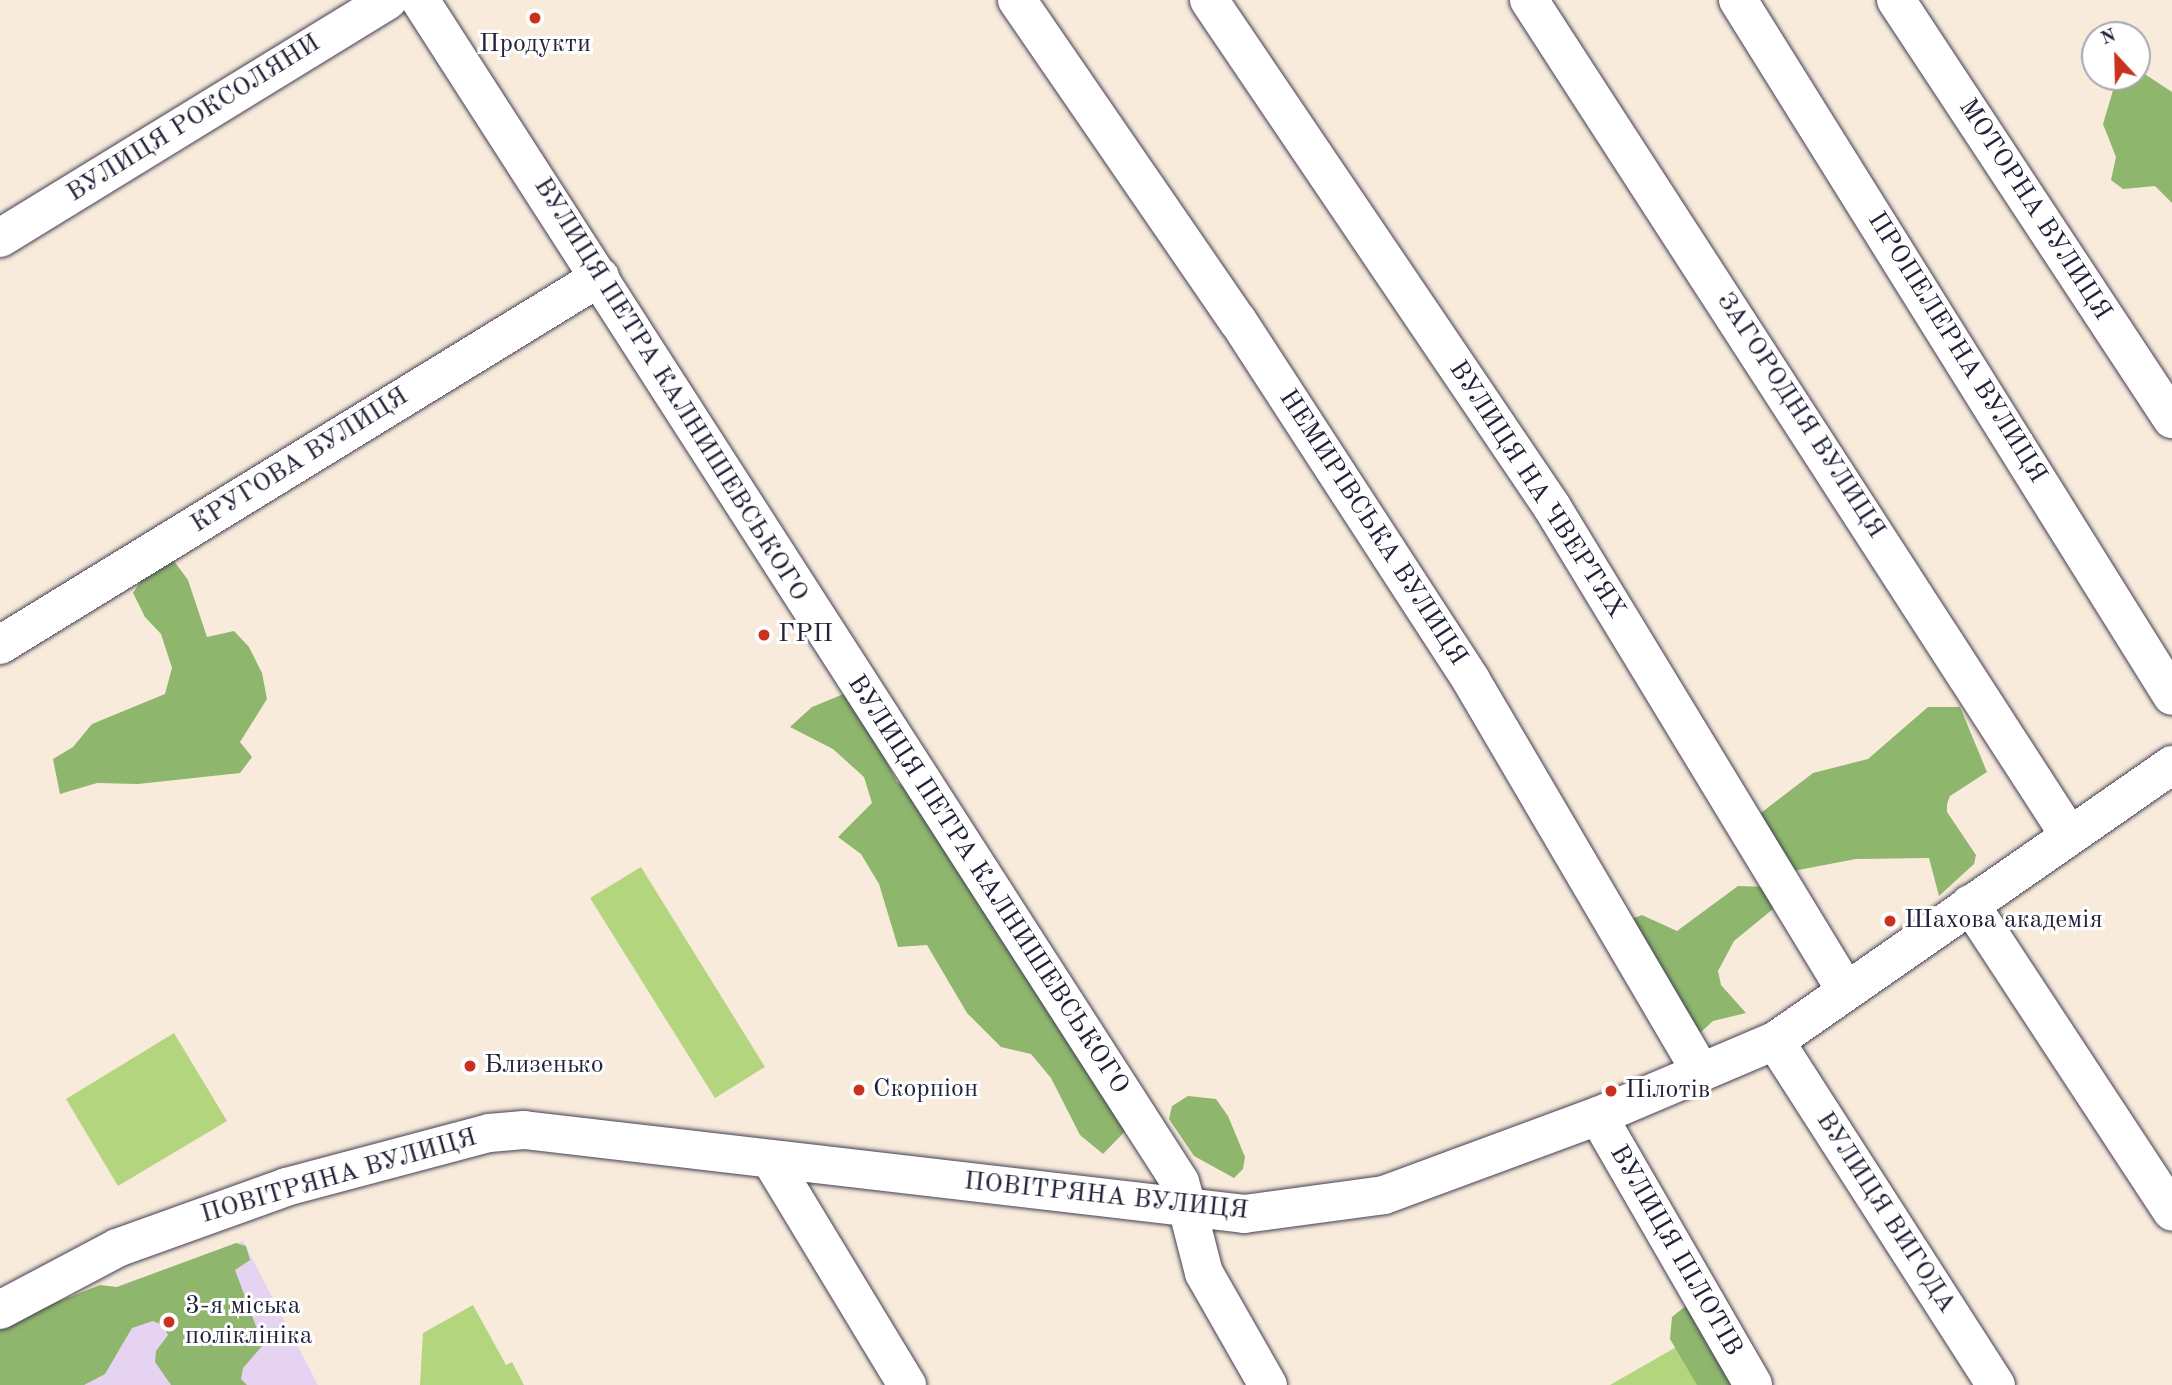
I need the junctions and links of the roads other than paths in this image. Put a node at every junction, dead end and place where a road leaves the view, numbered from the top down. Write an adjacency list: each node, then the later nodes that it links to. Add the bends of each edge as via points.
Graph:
1 (388, 0): 8 (street, ВУЛИЦЯ РОКСОЛЯНИ)
2 (420, 0): 9 (street, ВУЛИЦЯ ПЕТРА КАЛНИШЕВСЬКОГО)
3 (1017, 0): 18 (street, НЕМИРІВСЬКА ВУЛИЦЯ, via 1238,321 1471,680)
4 (1209, 0): 16 (street, ВУЛИЦЯ НА ЧВЕРТЯХ, via 1552,507)
5 (1529, 0): 14 (street, ЗАГОРОДНЯ ВУЛИЦЯ)
6 (1738, 0): 12 (street, ПРОПЕЛЕРНА ВУЛИЦЯ)
7 (1896, 0): 10 (street, МОТОРНА ВУЛИЦЯ)
8 (0, 238)
9 (600, 277): 11 (street, КРУГОВА ВУЛИЦЯ); 21 (street, ВУЛИЦЯ ПЕТРА КАЛНИШЕВСЬКОГО, via 1180,1182)
10 (2172, 419)
11 (0, 645)
12 (2172, 696)
13 (2172, 765): 14 (street, ПОВІТРЯНА ВУЛИЦЯ)
14 (2068, 835): 15 (street, ПОВІТРЯНА ВУЛИЦЯ)
15 (1970, 904): 16 (street, ПОВІТРЯНА ВУЛИЦЯ); 22 (street)
16 (1846, 991): 17 (street, ПОВІТРЯНА ВУЛИЦЯ)
17 (1775, 1041): 18 (street, ПОВІТРЯНА ВУЛИЦЯ); 27 (street, ВУЛИЦЯ ВИГОДА)
18 (1701, 1072): 19 (street, ПОВІТРЯНА ВУЛИЦЯ)
19 (1598, 1116): 21 (street, ПОВІТРЯНА ВУЛИЦЯ, via 1384,1195 1244,1214); 26 (street, ВУЛИЦЯ ПІЛОТІВ)
20 (772, 1161): 21 (street, ПОВІТРЯНА ВУЛИЦЯ); 23 (street, ПОВІТРЯНА ВУЛИЦЯ, via 572,1133 489,1133 311,1180 195,1219 117,1248); 24 (street)
21 (1186, 1207): 25 (street, ВУЛИЦЯ ПЕТРА КАЛНИШЕВСЬКОГО, via 1204,1273)
22 (2172, 1212)
23 (0, 1310)
24 (907, 1385)
25 (1268, 1385)
26 (1753, 1385)
27 (1996, 1385)

